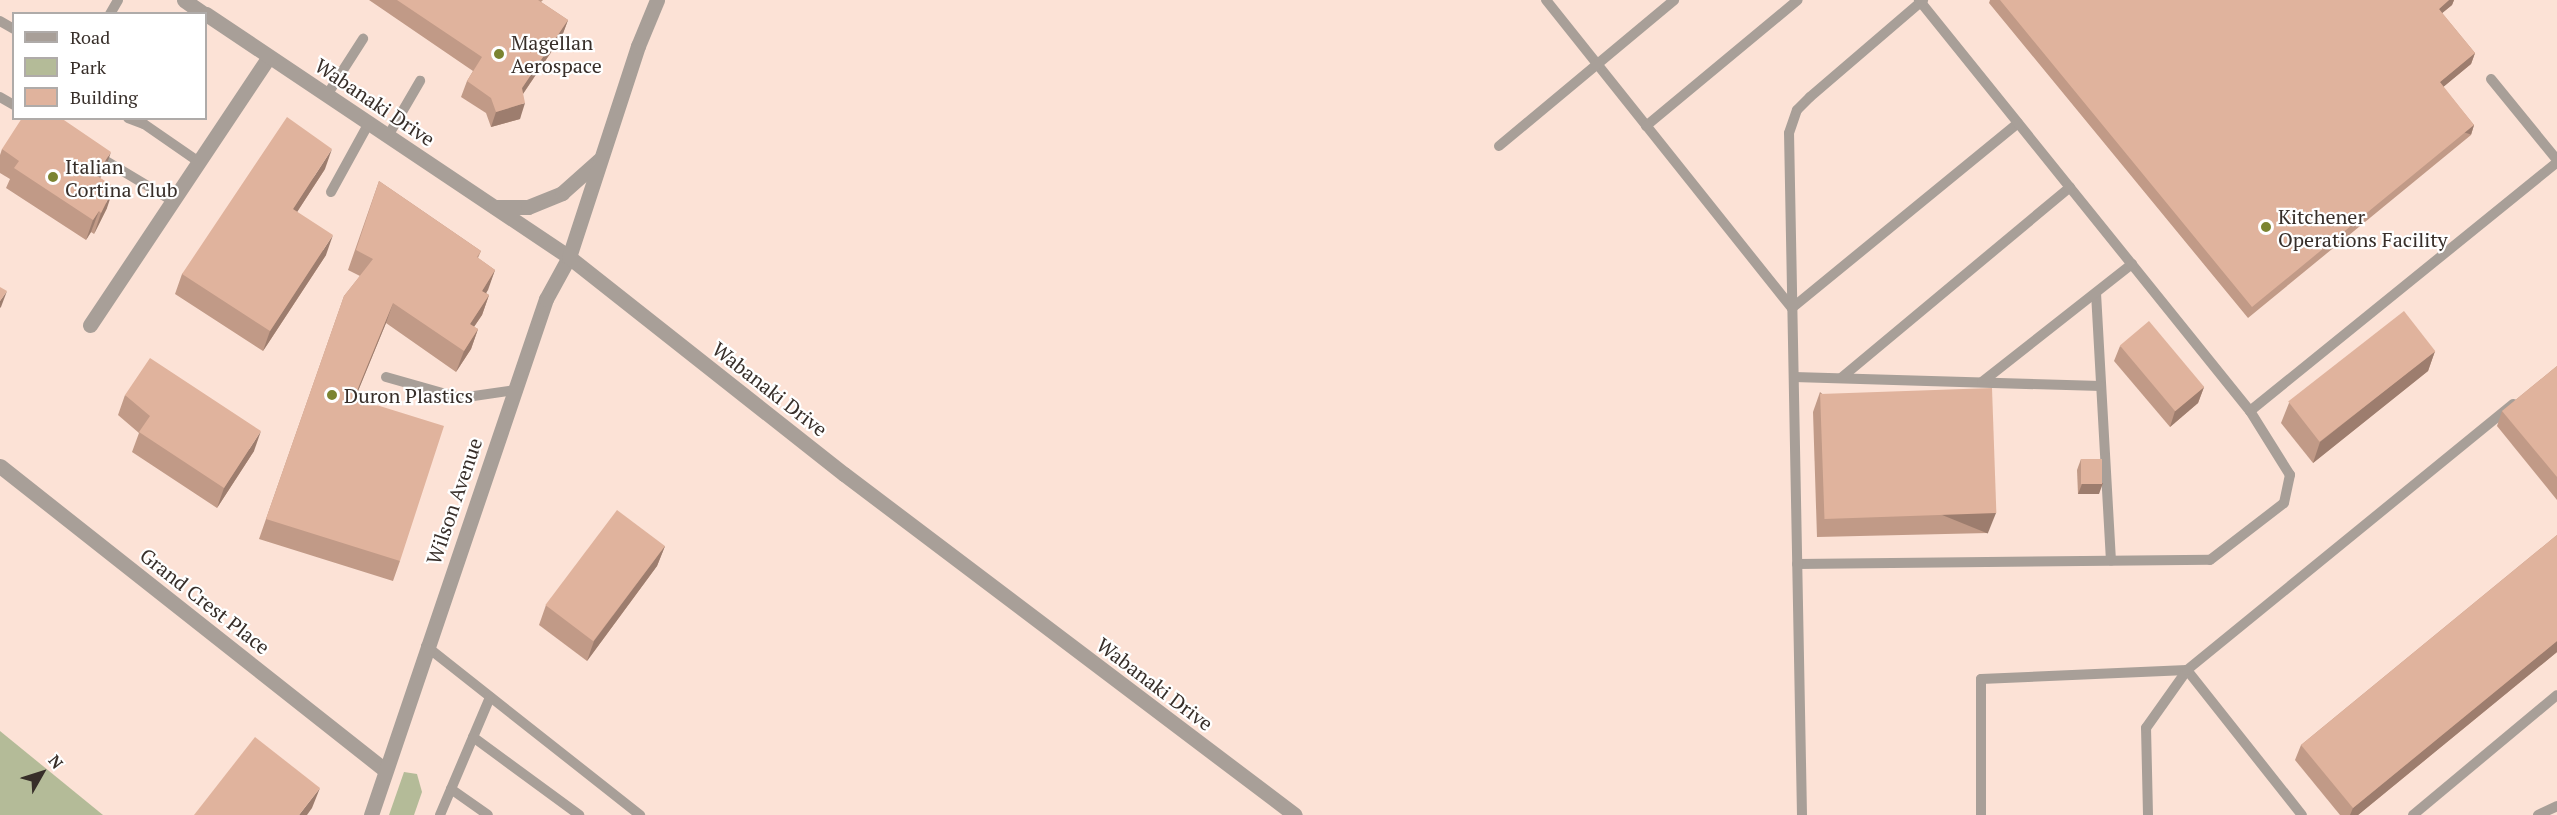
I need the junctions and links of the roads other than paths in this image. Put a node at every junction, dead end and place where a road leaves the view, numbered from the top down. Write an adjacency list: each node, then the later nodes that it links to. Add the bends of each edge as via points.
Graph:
1 (657, 0): 20 (street, Wilson Avenue)
2 (1546, 0): 9 (lane)
3 (1674, 0): 9 (lane)
4 (1798, 0): 16 (lane)
5 (1921, 1): 15 (lane); 30 (lane, via 1797,110 1789,132)
6 (207, 13): 8 (street, Wabanaki Drive)
7 (363, 39): 12 (lane)
8 (269, 57): 12 (street, Wabanaki Drive); 22 (street)
9 (1597, 64): 16 (lane); 18 (lane)
10 (2491, 79): 21 (lane)
11 (420, 81): 17 (lane)
12 (327, 95): 14 (street, Wabanaki Drive)
13 (133, 120): 22 (lane)
14 (369, 123): 17 (street, Wabanaki Drive); 24 (lane)
15 (2018, 123): 23 (lane); 30 (lane)
16 (1646, 126): 30 (lane)
17 (388, 136): 26 (street, Wabanaki Drive)
18 (1500, 146)
19 (85, 148): 25 (lane)
20 (599, 160): 26 (street, via 562,193 528,207); 27 (street, Wilson Avenue)
21 (2557, 161): 39 (lane)
22 (199, 162): 25 (street)
23 (2070, 188): 28 (lane); 34 (lane)
24 (331, 192)
25 (173, 201): 31 (street)
26 (495, 207): 27 (street, Wabanaki Drive)
27 (569, 257): 37 (street, Wilson Avenue, via 546,299); 56 (street, Wabanaki Drive, via 853,481)
28 (2132, 264): 29 (lane); 39 (lane)
29 (2096, 293): 35 (lane); 36 (lane)
30 (1792, 308): 33 (lane)
31 (90, 325)
32 (386, 377): 37 (lane, via 460,398)
33 (1794, 377): 34 (lane); 42 (lane)
34 (1841, 378): 35 (lane)
35 (1982, 382): 36 (lane)
36 (2101, 386): 41 (lane)
37 (515, 390): 43 (street, Wilson Avenue)
38 (2520, 398): 44 (lane)
39 (2250, 411): 41 (lane, via 2290,475 2284,503 2210,560)
40 (0, 466): 48 (street, Grand Crest Place)
41 (2111, 561): 42 (lane)
42 (1797, 564): 57 (lane)
43 (426, 646): 46 (lane); 48 (street, Wilson Avenue)
44 (2187, 670): 58 (lane, via 1981,679); 59 (lane, via 2146,728); 60 (lane)
45 (2557, 695): 61 (lane)
46 (490, 697): 47 (lane); 55 (lane)
47 (473, 737): 49 (lane); 54 (lane)
48 (384, 769): 51 (street, Wilson Avenue)
49 (451, 789): 52 (lane); 53 (lane)
50 (2557, 806): 62 (lane)
51 (371, 815)
52 (440, 815)
53 (488, 815)
54 (579, 815)
55 (640, 815)
56 (1294, 815)
57 (1802, 815)
58 (1981, 815)
59 (2148, 815)
60 (2302, 815)
61 (2414, 815)
62 (2538, 815)

